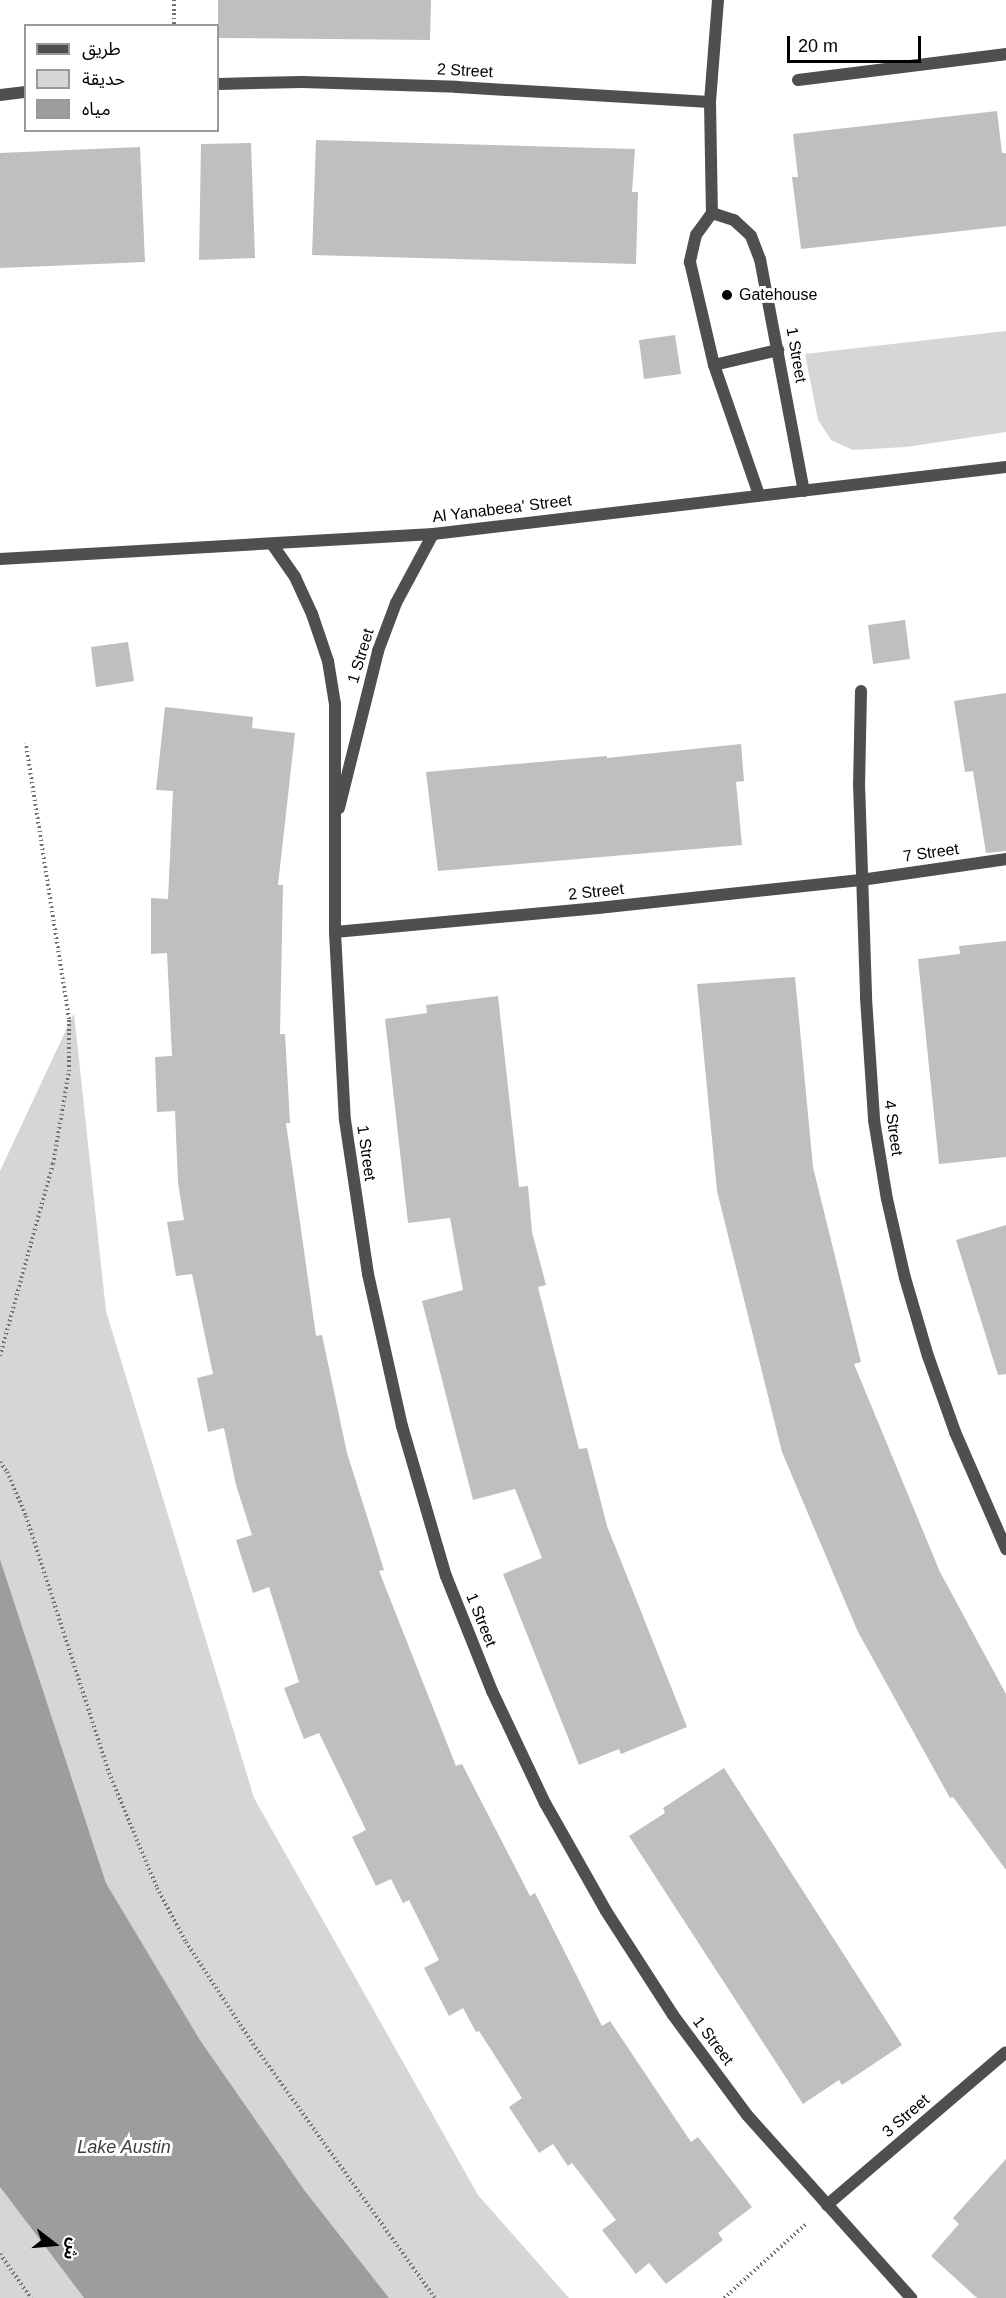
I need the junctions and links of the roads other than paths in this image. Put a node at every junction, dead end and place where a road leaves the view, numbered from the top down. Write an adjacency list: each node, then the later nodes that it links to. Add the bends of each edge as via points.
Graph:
1 (718, 0): 7 (street)
2 (1006, 54): 3 (street)
3 (798, 80)
4 (219, 84): 7 (street, 2 Street, via 302,82 457,87)
5 (24, 92): 6 (street)
6 (0, 95)
7 (710, 102): 8 (street)
8 (712, 213): 9 (street, 1 Street, via 734,220 751,236 766,284); 10 (street, via 696,235 690,262)
9 (778, 350): 10 (street); 12 (street, 1 Street)
10 (714, 365): 13 (street)
11 (1006, 467): 12 (street, Al Yanabeea' Street)
12 (804, 491): 13 (street, Al Yanabeea' Street)
13 (759, 495): 14 (street, Al Yanabeea' Street)
14 (433, 534): 15 (street, Al Yanabeea' Street); 18 (street, 1 Street, via 396,603 378,651)
15 (272, 544): 16 (street, Al Yanabeea' Street); 18 (street, 1 Street, via 312,614 327,661 334,704)
16 (0, 559)
17 (861, 691): 20 (street, 4 Street)
18 (334, 830): 21 (street, 1 Street)
19 (1006, 859): 20 (street, 7 Street)
20 (861, 880): 21 (street, 2 Street); 22 (street, 4 Street, via 874,1120 887,1199 928,1356 955,1432)
21 (335, 932): 24 (street, 1 Street, via 345,1120 368,1274 402,1426 446,1576 492,1691 545,1803 606,1911 673,2015 747,2115)
22 (1006, 1549)
23 (1006, 2052): 24 (street, 3 Street)
24 (827, 2205): 25 (street, 1 Street)
25 (912, 2298)

